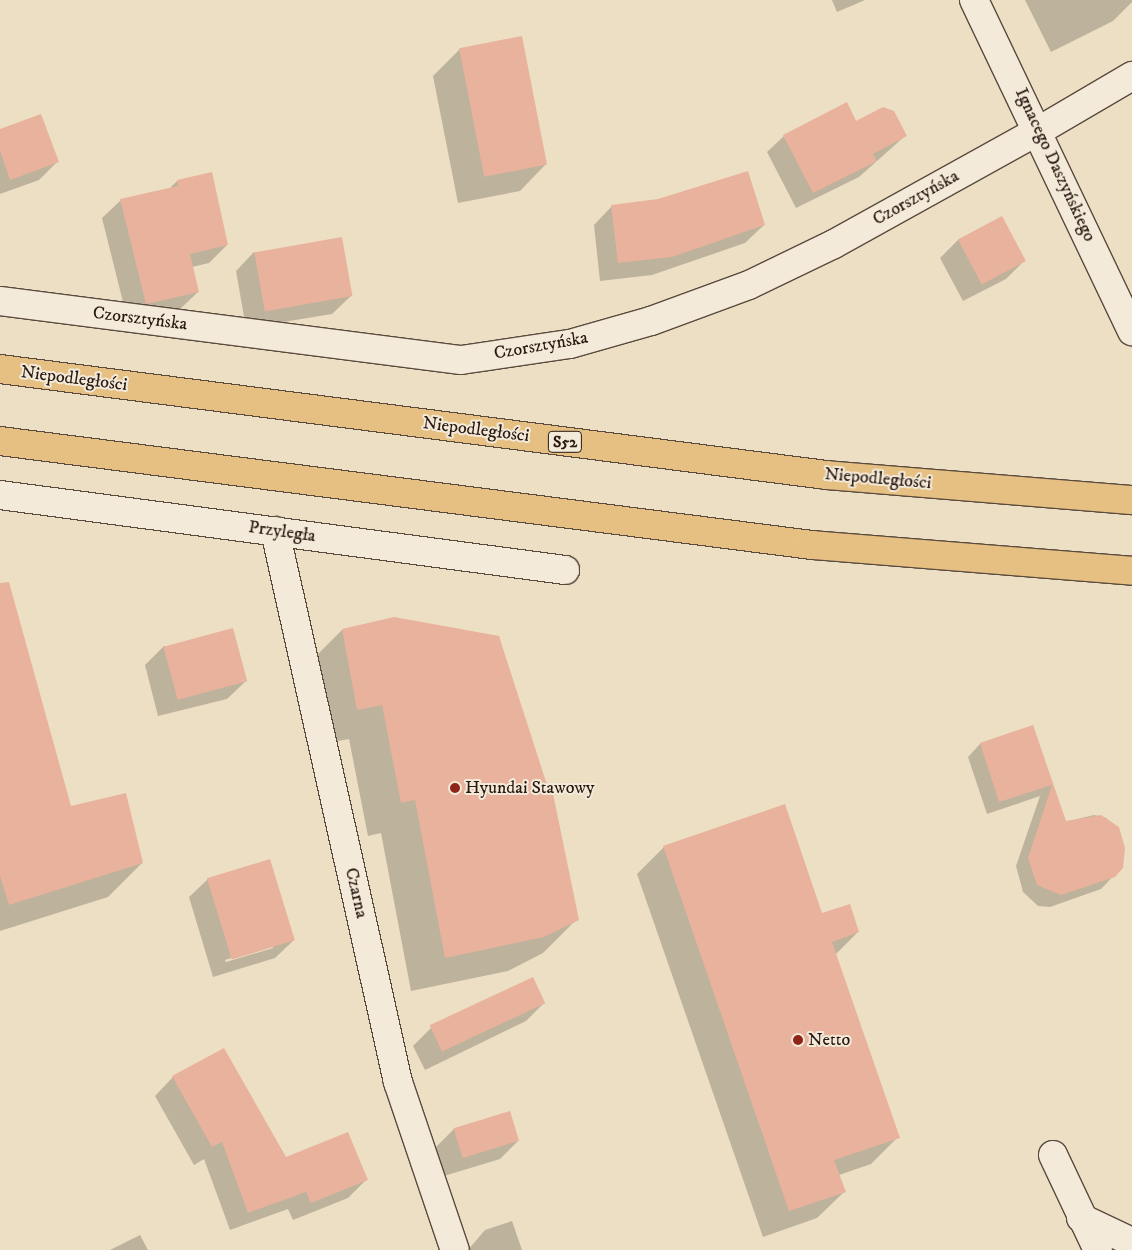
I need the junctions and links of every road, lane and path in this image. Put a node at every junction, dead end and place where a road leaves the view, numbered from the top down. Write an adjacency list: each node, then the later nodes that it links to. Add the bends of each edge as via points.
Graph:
1 (974, 0): 3 (street, Ignacego Daszyńskiego)
2 (1132, 76): 3 (street, Czorsztyńska)
3 (1040, 130): 4 (street, Czorsztyńska, via 834,244 749,285 651,321 570,344 461,360); 5 (street, Ignacego Daszyńskiego)
4 (0, 301)
5 (1132, 331)
6 (0, 369): 9 (highway, Niepodległości / S52, via 826,474)
7 (0, 441): 12 (highway, via 812,545)
8 (0, 495): 10 (street, Przyległa)
9 (1132, 500)
10 (275, 531): 11 (street, Przyległa); 16 (street, Czarna, via 398,1082)
11 (565, 570)
12 (1132, 571)
13 (1053, 1155): 14 (street)
14 (1081, 1218): 15 (street); 17 (street)
15 (1132, 1242)
16 (455, 1250)
17 (1098, 1250)

